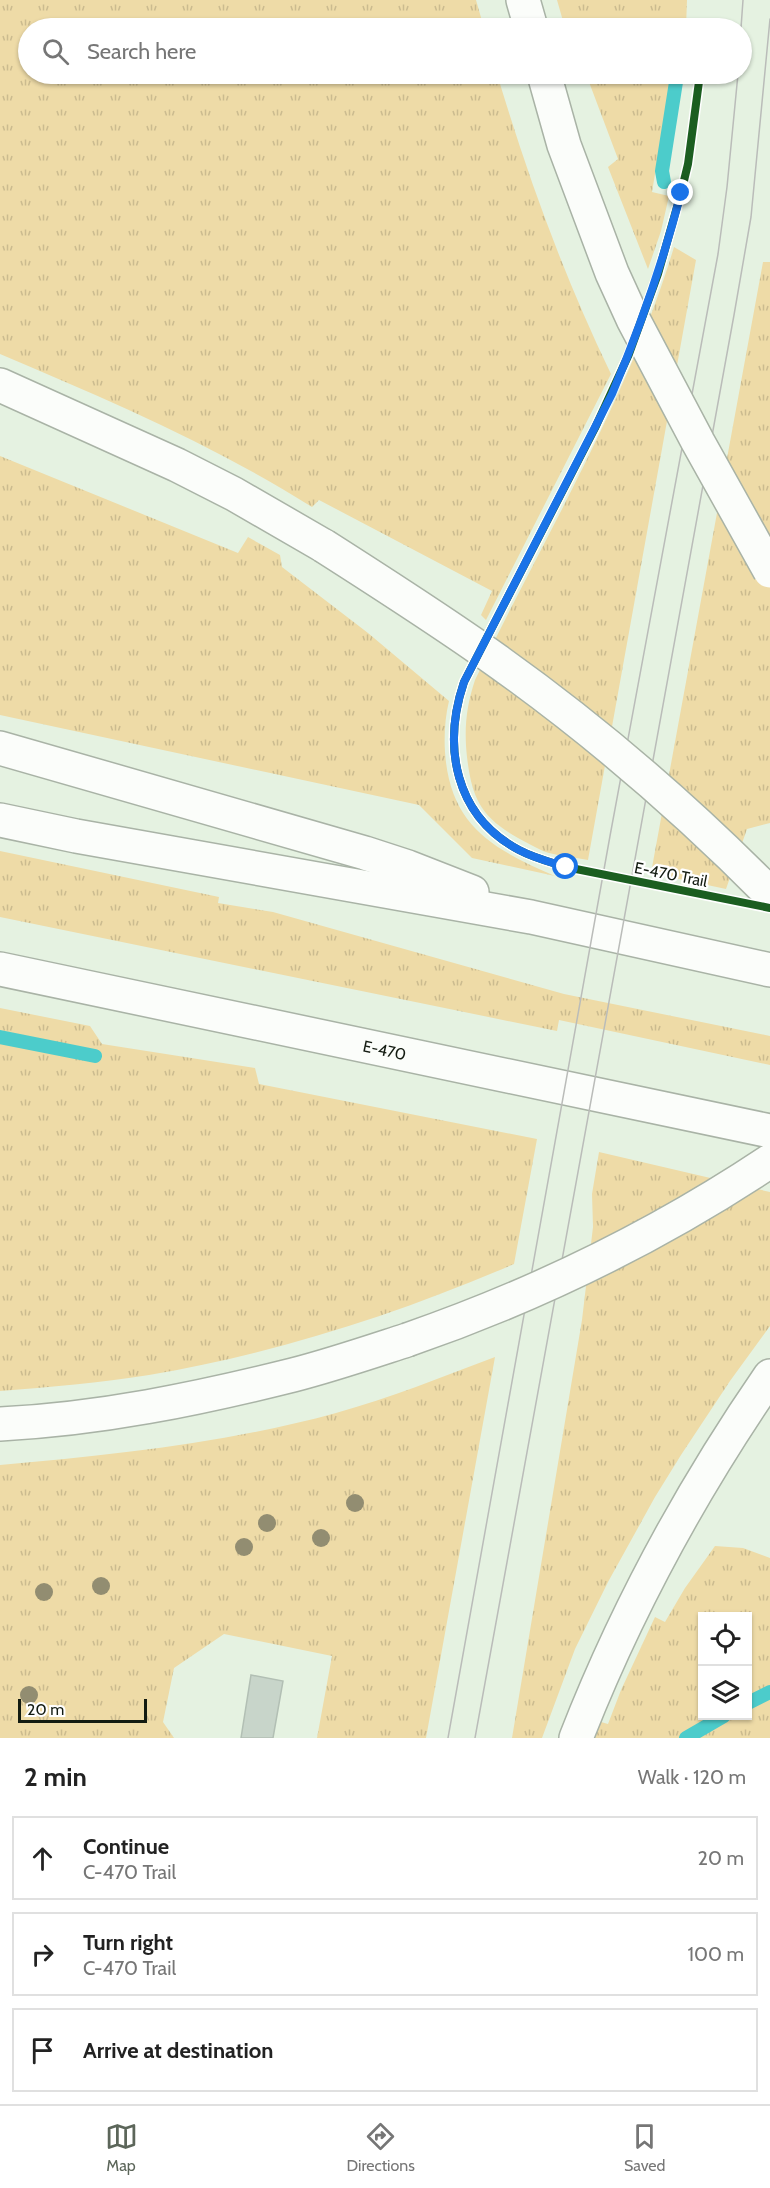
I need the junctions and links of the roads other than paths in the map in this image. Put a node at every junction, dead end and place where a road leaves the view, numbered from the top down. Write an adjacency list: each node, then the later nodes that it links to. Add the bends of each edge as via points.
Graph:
1 (523, 0): 2 (highway)
2 (528, 18)
3 (547, 84): 7 (highway, bridge, via 564,145 633,319)
4 (0, 385): 6 (highway)
5 (0, 411): 6 (highway)
6 (127, 442): 10 (highway, bridge, via 234,494 324,546 456,632 565,712 657,788)
7 (770, 571)
8 (0, 748): 11 (highway, via 408,867)
9 (0, 820): 11 (highway)
10 (770, 894)
11 (531, 917): 13 (highway)
12 (0, 969): 14 (highway, E-470)
13 (770, 970)
14 (770, 1131)
15 (770, 1161): 17 (highway, bridge, via 680,1218 610,1256 483,1312 407,1340 294,1375 181,1401 88,1416)
16 (770, 1376): 18 (highway, via 715,1459 637,1598)
17 (0, 1424)
18 (576, 1738)

